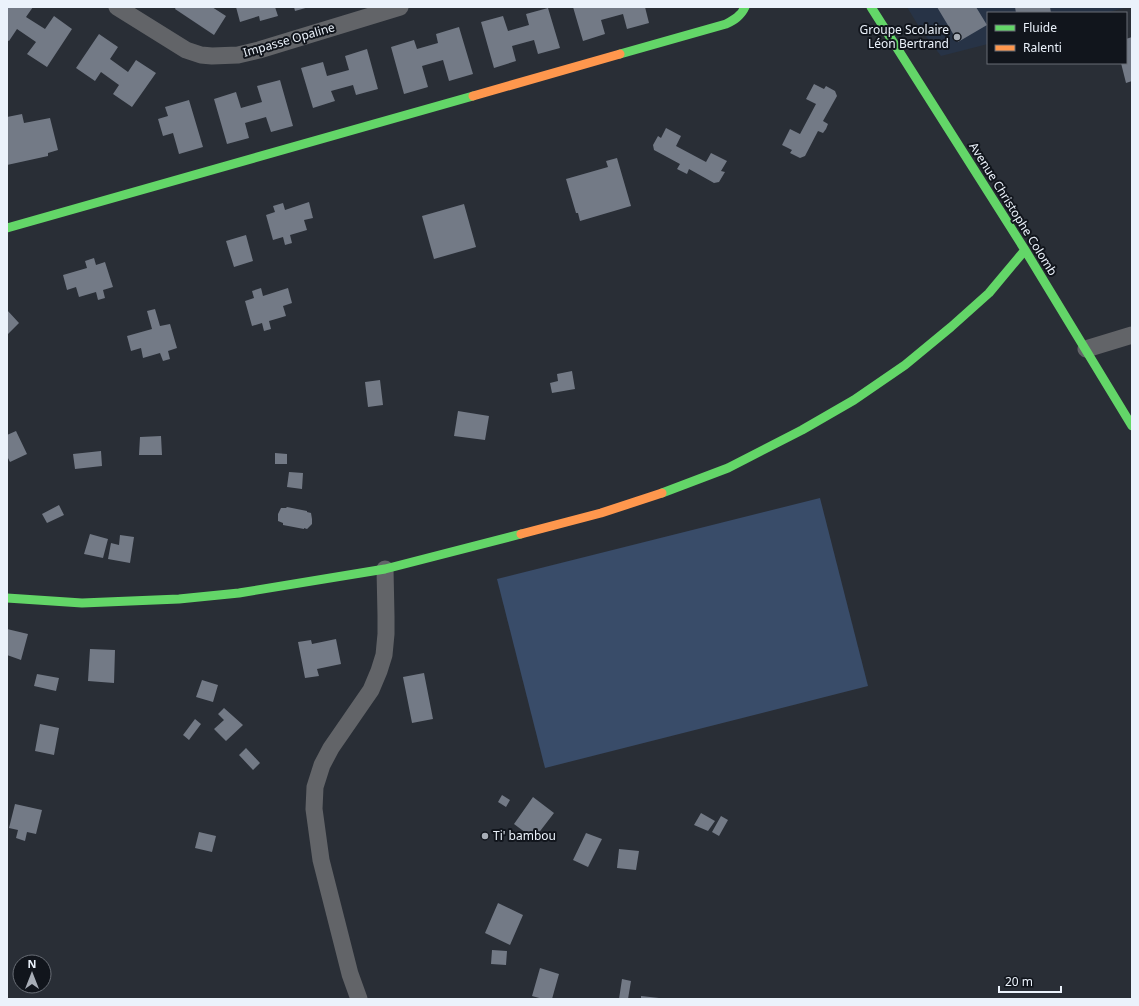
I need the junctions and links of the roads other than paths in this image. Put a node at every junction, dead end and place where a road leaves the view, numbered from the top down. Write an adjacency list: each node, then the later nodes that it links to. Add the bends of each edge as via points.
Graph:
1 (117, 7): 2 (street, Impasse Opaline, via 186,50 212,56 238,55 259,50)
2 (400, 7)
3 (746, 7): 5 (street, via 738,18 720,27)
4 (871, 7): 6 (street, Avenue Christophe Colomb)
5 (7, 228)
6 (1025, 250): 8 (street, Avenue Christophe Colomb); 11 (street, via 989,292 952,327 905,365 854,400 728,468 673,490 601,513)
7 (1132, 335): 8 (street)
8 (1086, 349): 9 (street, Avenue Christophe Colomb)
9 (1124, 400): 10 (street, Avenue Christophe Colomb)
10 (1132, 426)
11 (385, 569): 12 (street, via 239,593 178,599 82,603); 13 (street, via 384,655 371,690 322,765 315,787 314,802 321,860 350,974)
12 (7, 598)
13 (359, 999)

